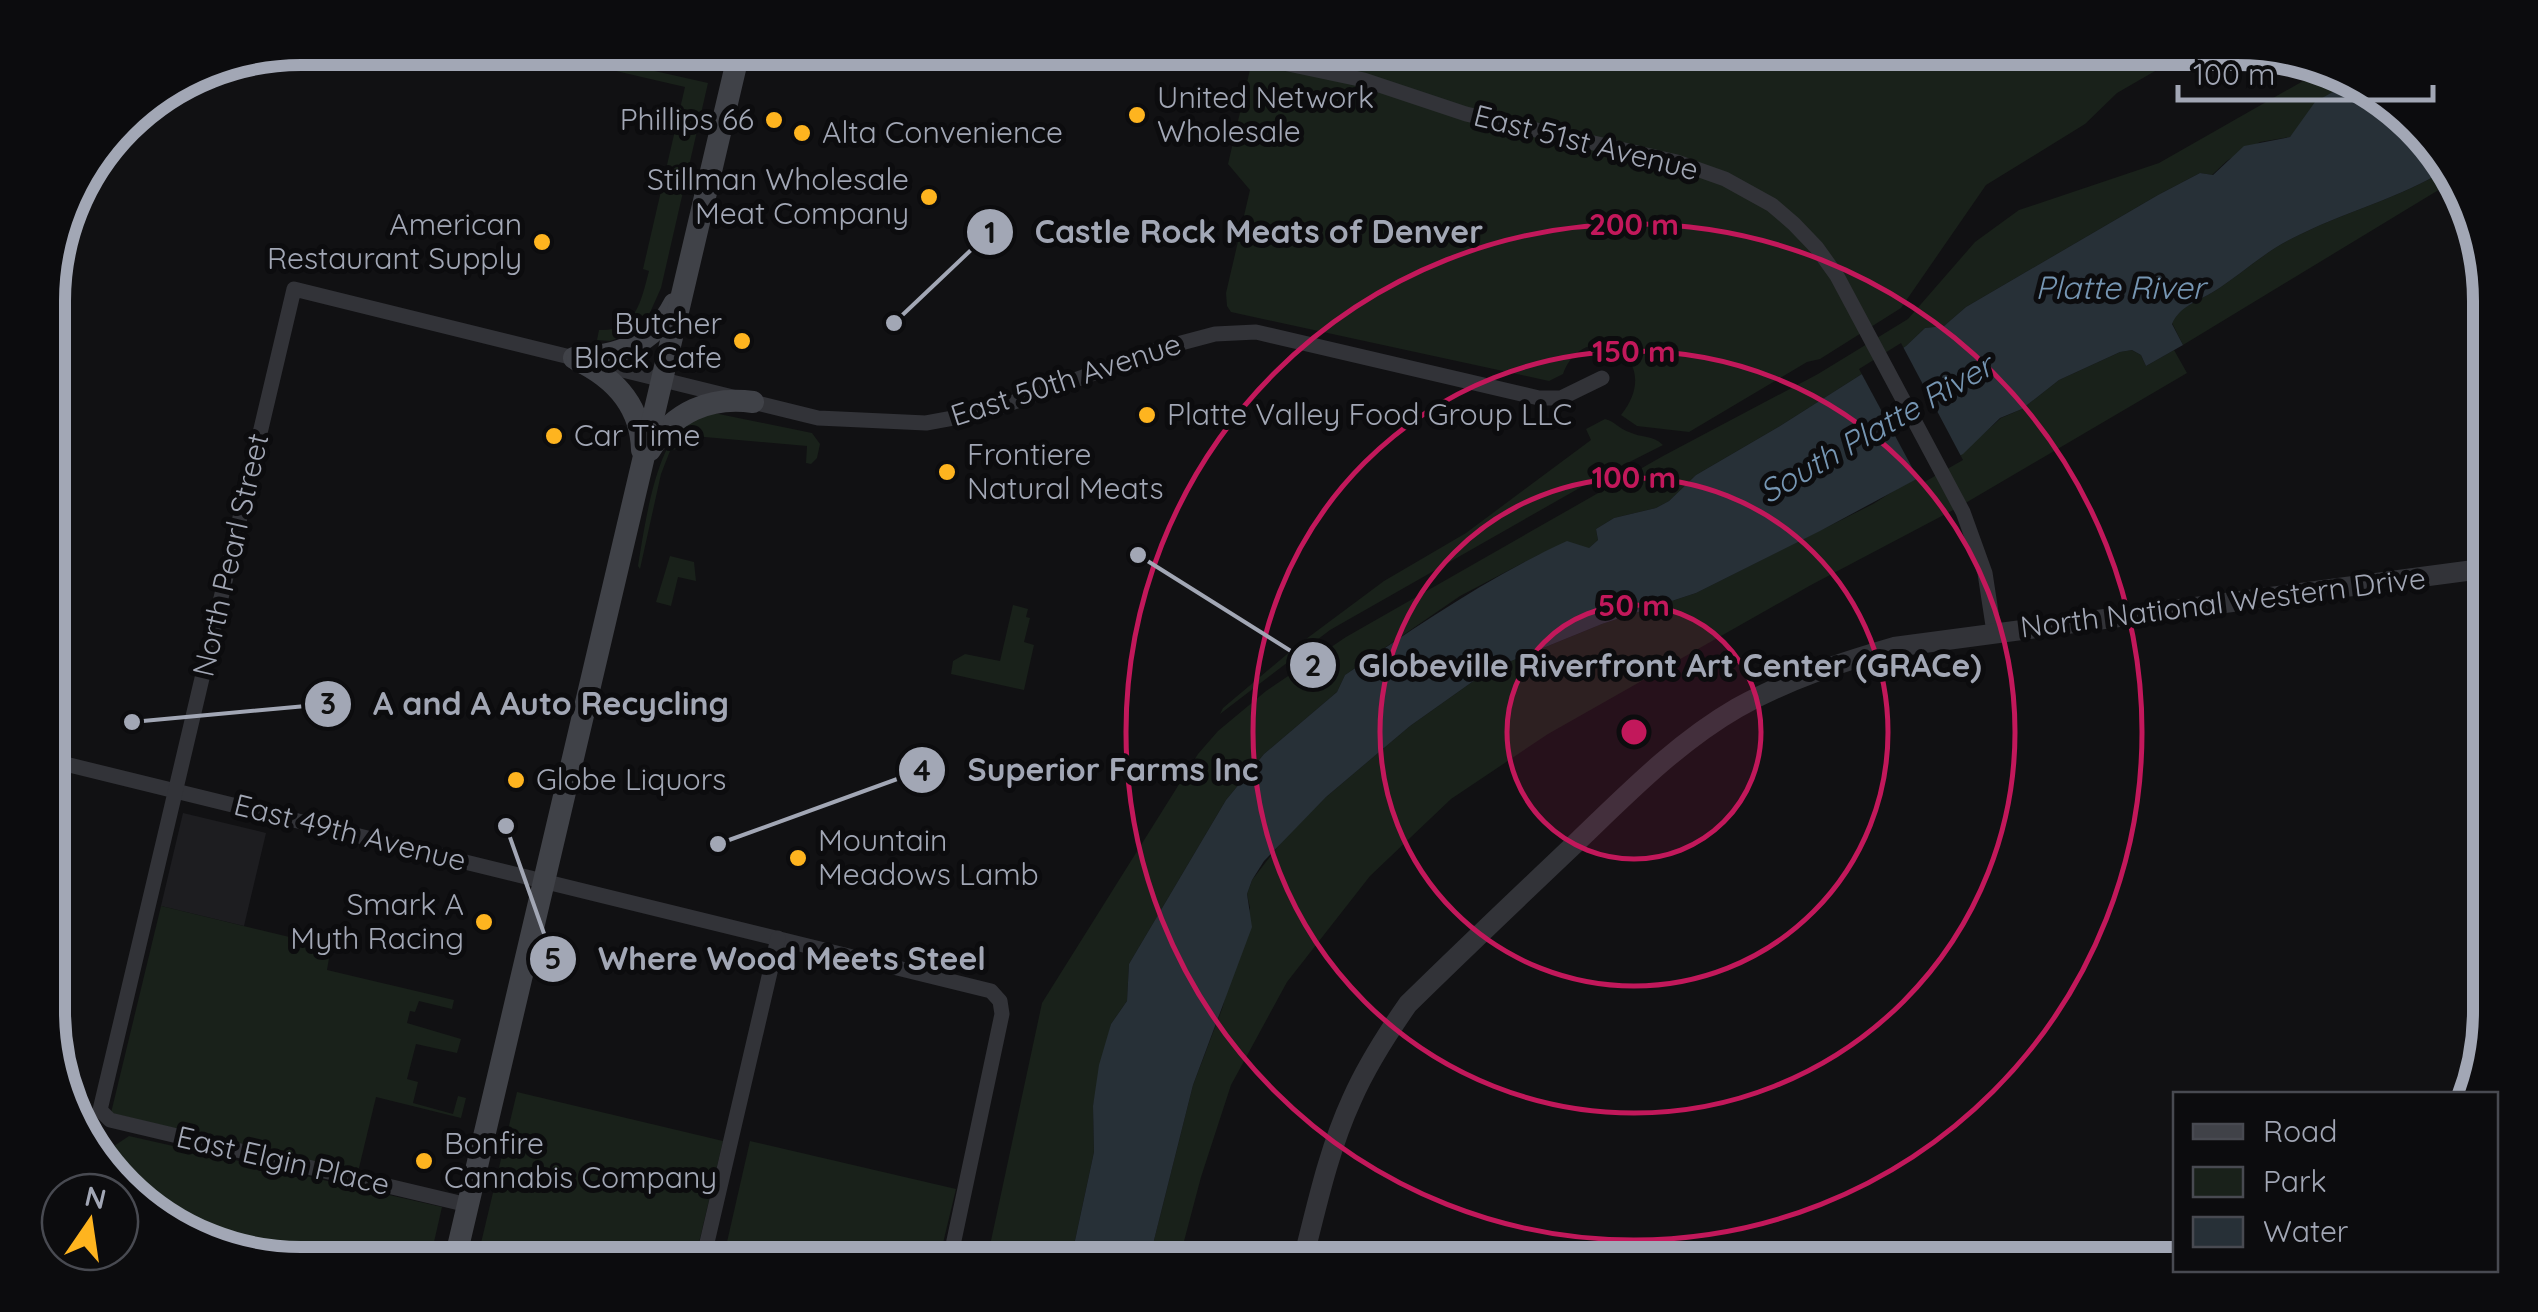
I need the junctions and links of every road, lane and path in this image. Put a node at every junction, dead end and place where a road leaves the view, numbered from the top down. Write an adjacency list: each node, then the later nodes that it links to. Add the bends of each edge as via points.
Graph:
1 (736, 65): 3 (main road)
2 (1306, 65): 11 (street, East 51st Avenue, via 1466,114 1678,162 1726,179 1794,224 1858,314 1963,512 1985,573)
3 (686, 279): 5 (main road, via 665,319 638,344); 7 (main road)
4 (294, 289): 5 (street, East 50th Avenue); 13 (street, North Pearl Street)
5 (574, 358): 7 (street, East 50th Avenue); 9 (main road, via 628,399 640,430)
6 (1602, 378): 8 (street, East 50th Avenue, via 1561,398 1540,398 1256,332 1166,347 986,412 926,423 818,418)
7 (662, 380): 8 (street, East 50th Avenue); 9 (main road)
8 (753, 402): 9 (main road, via 717,401 687,412 662,432)
9 (642, 466): 14 (main road)
10 (2473, 570): 11 (street, North National Western Drive)
11 (1994, 632): 18 (street, North National Western Drive, via 1894,648 1782,684 1687,742 1624,797 1408,1004 1352,1100)
12 (65, 764): 13 (street, East 49th Avenue)
13 (175, 790): 14 (street, East 49th Avenue); 16 (street, North Pearl Street)
14 (544, 881): 15 (street, East 49th Avenue); 17 (main road)
15 (778, 938): 20 (street); 21 (street, East 49th Avenue, via 998,997 1002,1014)
16 (101, 1114): 17 (street, East Elgin Place)
17 (468, 1205): 19 (main road)
18 (1307, 1246)
19 (458, 1247)
20 (706, 1247)
21 (953, 1247)

